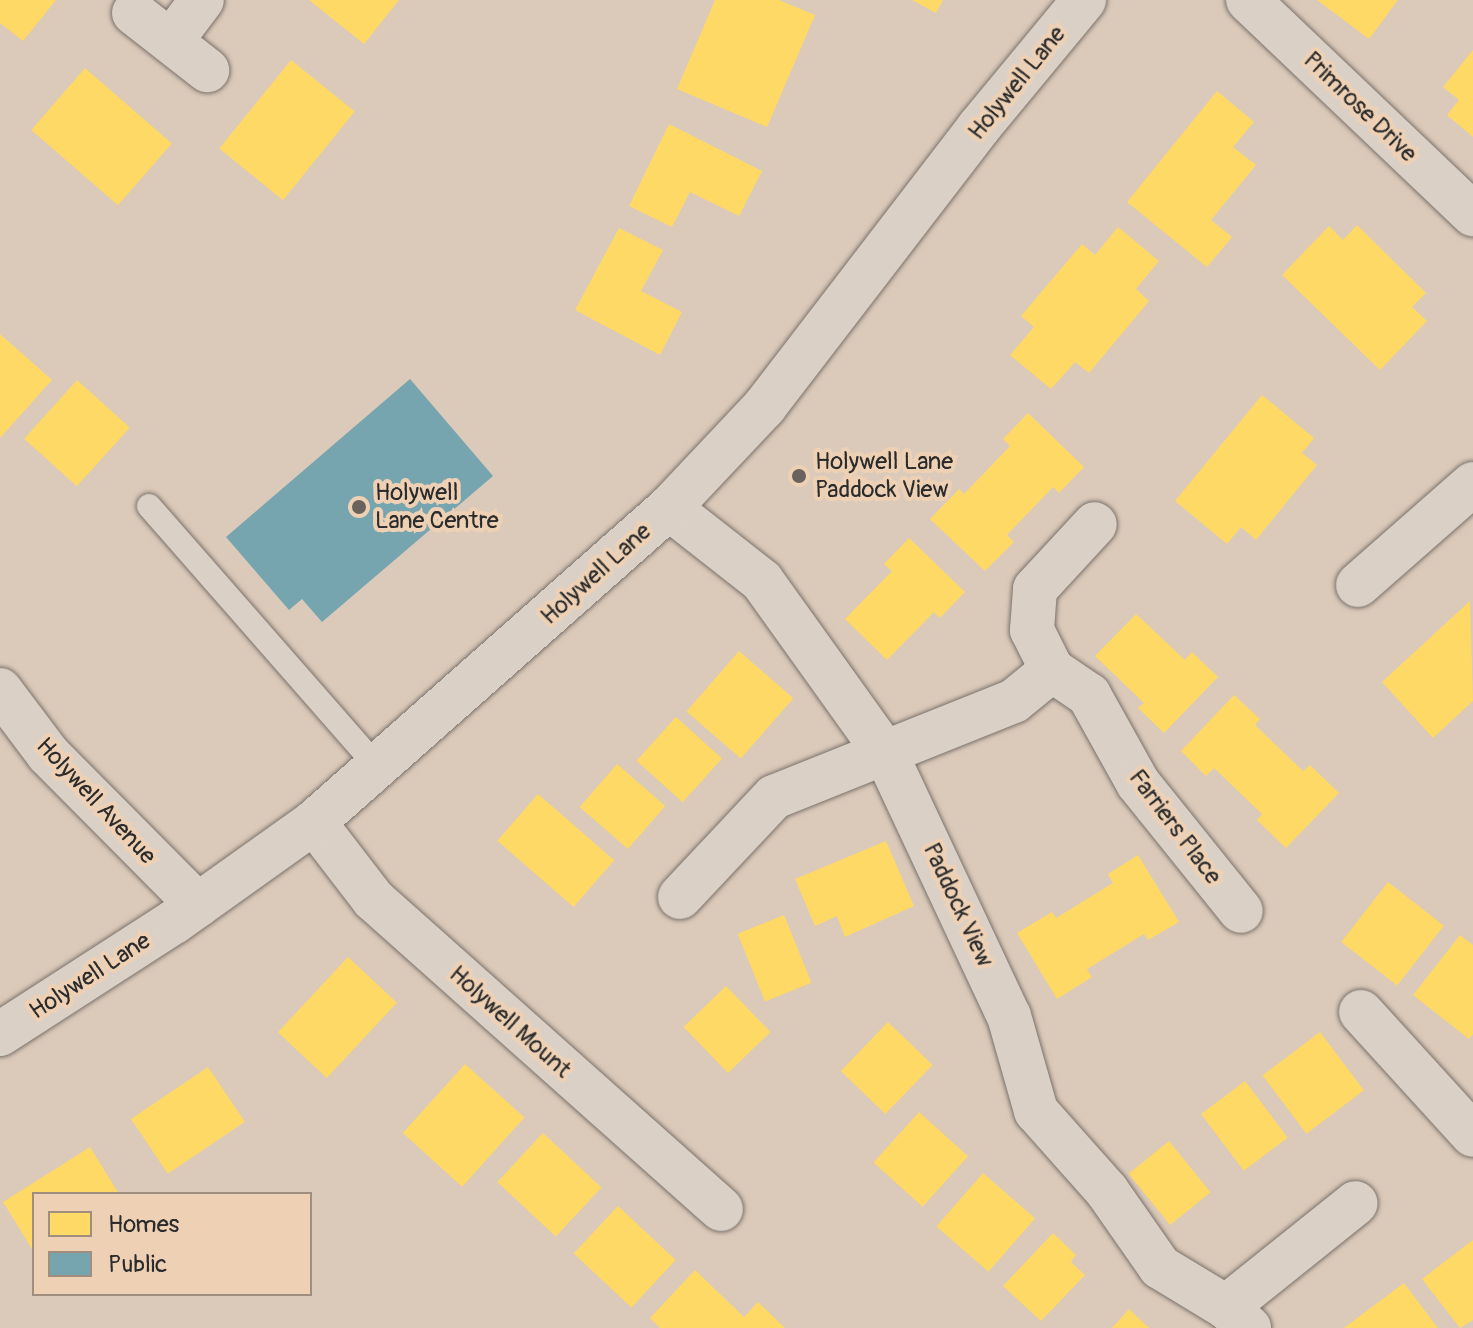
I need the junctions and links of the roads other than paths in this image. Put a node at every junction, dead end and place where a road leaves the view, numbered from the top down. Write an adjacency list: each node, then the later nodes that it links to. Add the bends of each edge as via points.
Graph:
1 (202, 0): 5 (street)
2 (1084, 0): 10 (street, Holywell Lane, via 979,127 765,406)
3 (1248, 0): 7 (street, Primrose Drive)
4 (134, 13): 5 (street)
5 (171, 41): 6 (street)
6 (207, 70)
7 (1473, 214)
8 (1473, 484): 12 (street)
9 (149, 506): 16 (lane)
10 (669, 508): 15 (street, Paddock View, via 762,581); 16 (street, Holywell Lane)
11 (1095, 524): 13 (street, Farriers Place, via 1035,589 1032,630)
12 (1358, 585)
13 (1052, 670): 15 (street, via 1014,701); 20 (street, Farriers Place, via 1089,695 1138,783)
14 (0, 690): 19 (street, Holywell Avenue, via 48,754)
15 (886, 754): 18 (street, via 774,797); 26 (street, Paddock View, via 1009,1016 1036,1111 1107,1191 1160,1267)
16 (378, 768): 17 (street, Holywell Lane)
17 (314, 822): 19 (street, Holywell Lane); 25 (street, Holywell Mount, via 373,899)
18 (680, 897)
19 (198, 905): 22 (street, Holywell Lane)
20 (1241, 911)
21 (1361, 1012): 23 (street)
22 (0, 1034)
23 (1473, 1135)
24 (1356, 1203): 26 (street, Paddock View)
25 (721, 1209)
26 (1238, 1318)

